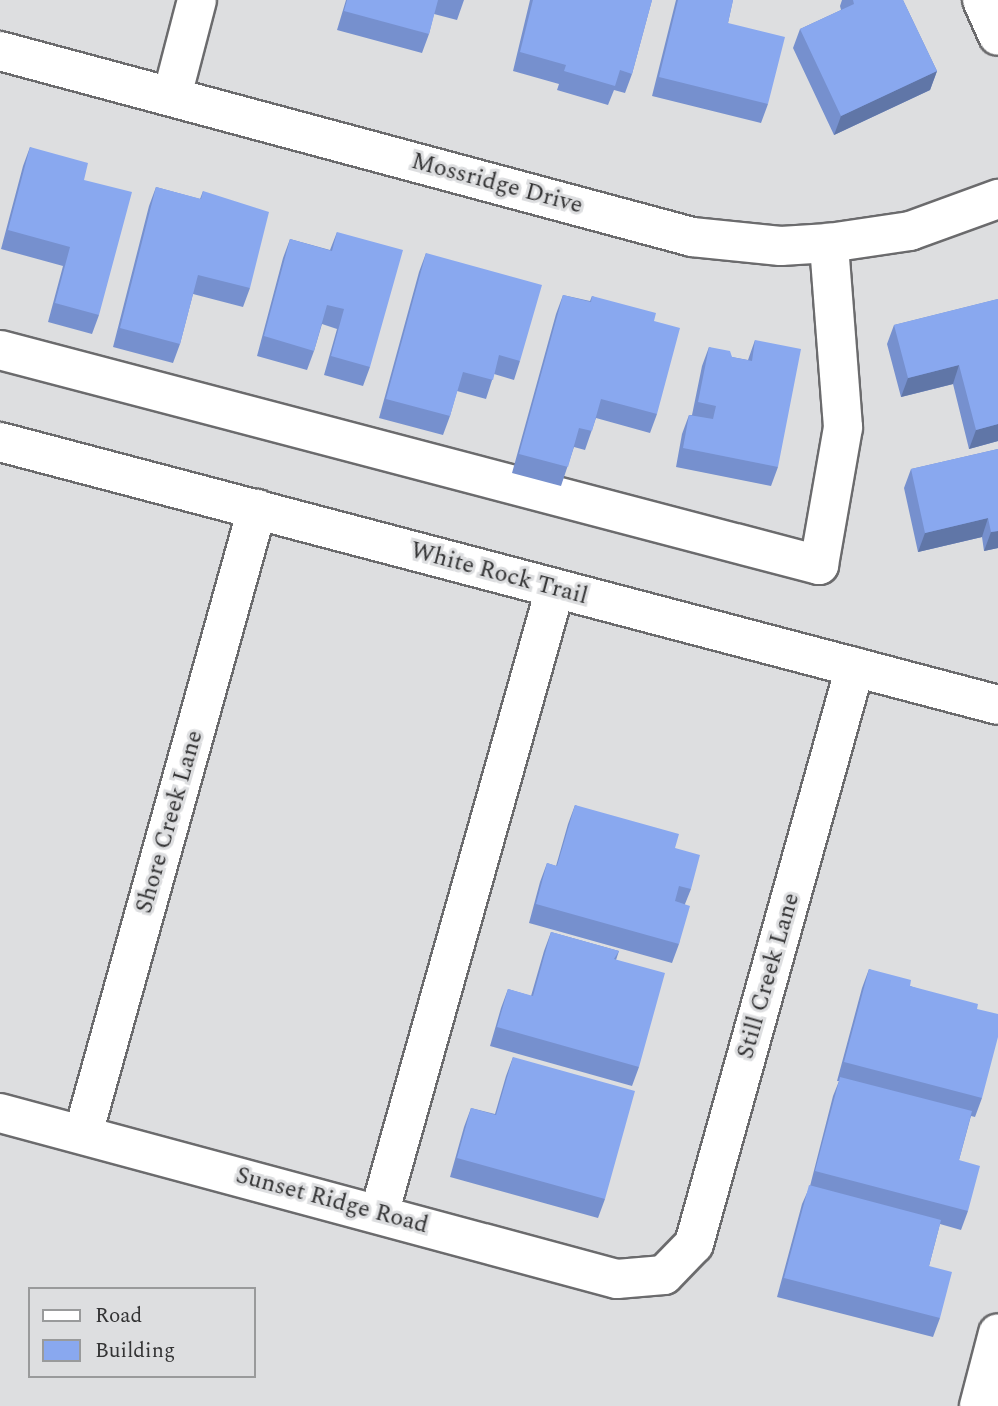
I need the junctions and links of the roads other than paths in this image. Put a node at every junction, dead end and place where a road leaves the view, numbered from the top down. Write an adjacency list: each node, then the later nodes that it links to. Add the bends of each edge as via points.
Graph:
1 (197, 0): 5 (street)
2 (982, 0): 3 (street)
3 (998, 36)
4 (0, 51): 5 (street, Mossridge Drive)
5 (172, 96): 7 (street, Mossridge Drive, via 692,237 781,246)
6 (998, 199): 7 (street, Mossridge Drive, via 911,232)
7 (829, 243): 8 (street, via 843,415 819,565)
8 (0, 350)
9 (0, 442): 10 (street, White Rock Trail)
10 (257, 509): 11 (street, White Rock Trail); 15 (street, Shore Creek Lane)
11 (555, 589): 12 (street, White Rock Trail); 16 (street)
12 (855, 667): 13 (street, White Rock Trail); 17 (street, Still Creek Lane, via 694,1244)
13 (998, 705)
14 (0, 1113): 15 (street, Sunset Ridge Road)
15 (83, 1134): 16 (street, Sunset Ridge Road)
16 (379, 1214): 17 (street, Sunset Ridge Road, via 617,1279)
17 (664, 1275)
18 (998, 1334): 19 (street)
19 (979, 1406)

